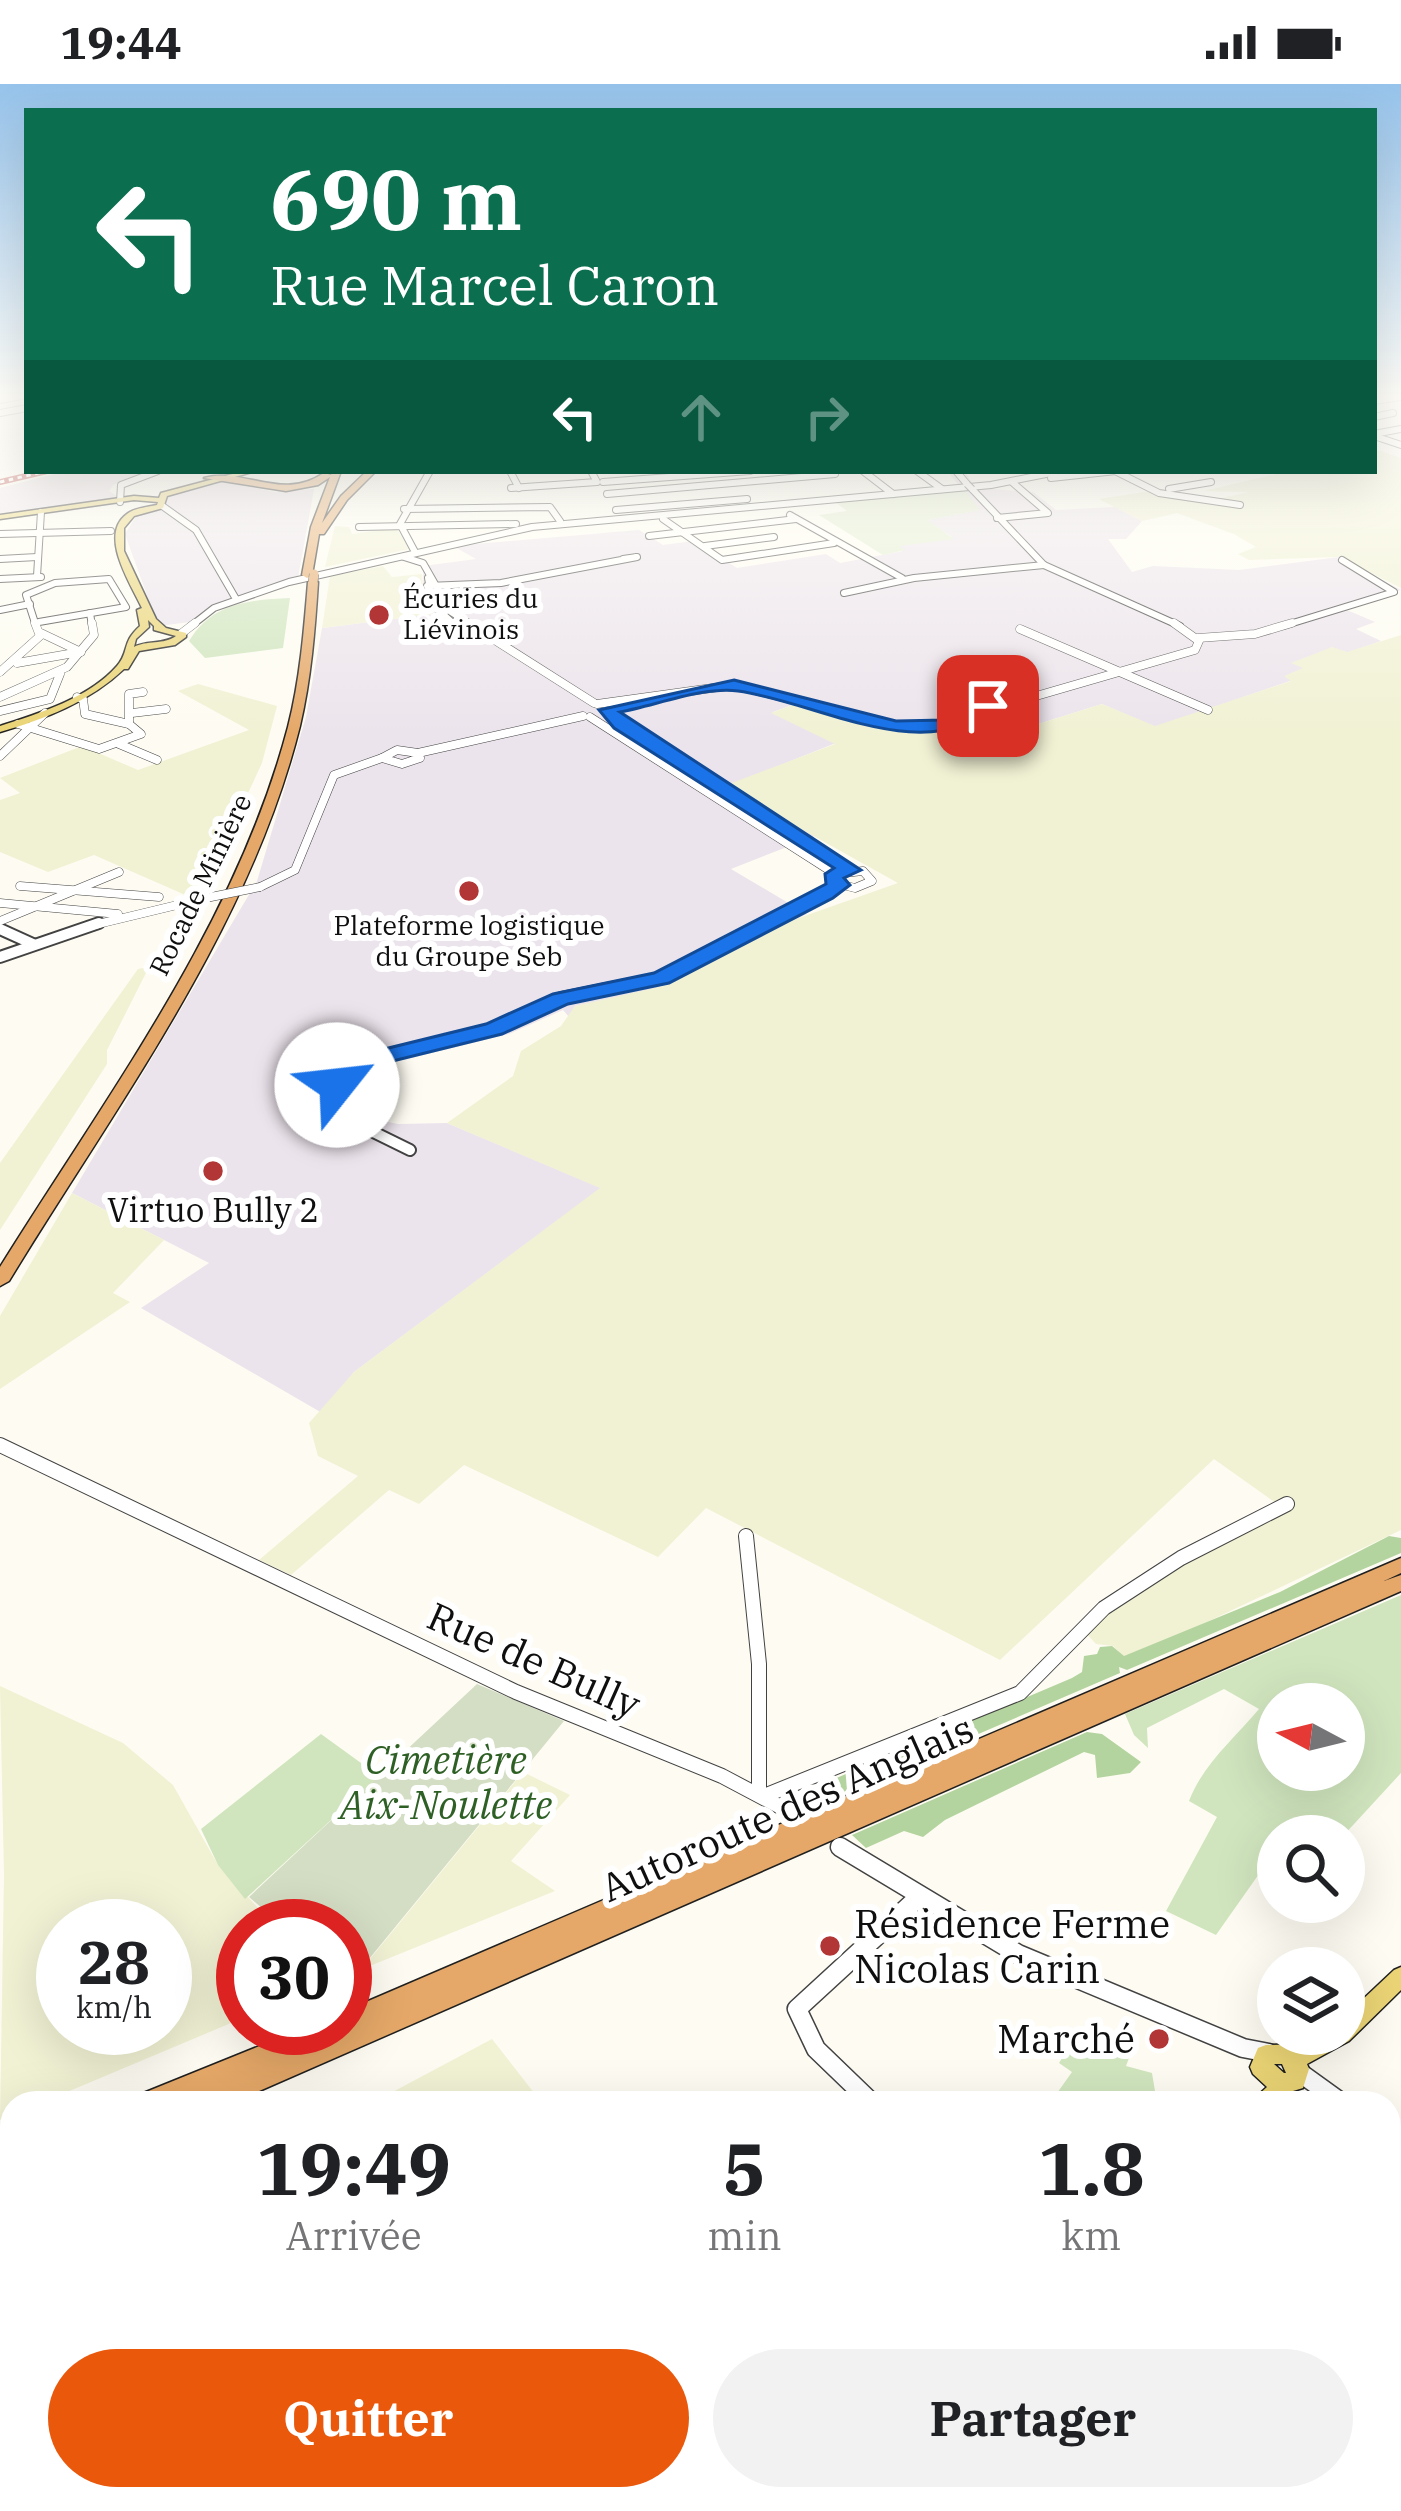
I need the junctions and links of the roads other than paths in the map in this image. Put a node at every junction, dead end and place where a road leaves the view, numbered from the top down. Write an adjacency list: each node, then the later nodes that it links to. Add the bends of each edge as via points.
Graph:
1 (81, 508): 20 (main road)
2 (117, 508): 30 (street)
3 (118, 508): 32 (main road)
4 (129, 508): 19 (main road)
5 (148, 508): 19 (main road)
6 (171, 508): 53 (street, via 203,536)
7 (325, 508): 31 (highway, Rocade Minière)
8 (336, 508): 31 (highway)
9 (458, 508): 16 (street)
10 (551, 508): 26 (street)
11 (636, 508): 18 (street)
12 (760, 508): 17 (street)
13 (779, 508): 24 (street)
14 (989, 508): 23 (street)
15 (1043, 508): 23 (street, via 1048,513)
16 (404, 509): 28 (street)
17 (755, 509): 22 (street)
18 (616, 510)
19 (142, 511): 60 (main road, via 123,523 117,542 152,620)
20 (41, 512): 21 (main road); 33 (street)
21 (0, 517)
22 (662, 518): 25 (street); 34 (street)
23 (997, 518): 45 (street)
24 (796, 519): 34 (street); 38 (street)
25 (649, 520): 26 (street); 27 (street)
26 (560, 521): 27 (street)
27 (538, 525): 28 (street); 40 (street)
28 (400, 526): 29 (street); 40 (street)
29 (359, 527)
30 (94, 529): 32 (street); 33 (street)
31 (319, 530): 47 (highway, Rocade Minière)
32 (111, 531): 62 (main road)
33 (38, 532): 35 (street); 41 (street)
34 (683, 532): 36 (street); 39 (street)
35 (0, 534)
36 (649, 536)
37 (774, 536): 39 (street)
38 (835, 543): 39 (street, via 727,560); 49 (street)
39 (704, 547)
40 (410, 556): 51 (street); 53 (street)
41 (38, 557): 42 (street); 46 (street)
42 (0, 559)
43 (623, 559): 51 (street, via 501,583)
44 (1342, 560): 65 (street, via 1394,592 1255,634)
45 (1044, 565): 49 (street); 65 (street)
46 (38, 576): 48 (street); 50 (street)
47 (310, 578): 110 (highway, Rocade Minière, via 285,726 238,857 177,974); 111 (highway, Rocade Minière, via 302,688 266,812 199,954)
48 (0, 579)
49 (903, 579): 52 (street)
50 (55, 583): 54 (street, via 26,595); 57 (street, via 109,579 126,607)
51 (432, 585): 56 (street)
52 (844, 593)
53 (236, 599): 59 (street)
54 (29, 604): 55 (street); 58 (street)
55 (0, 610)
56 (445, 612): 80 (street); 86 (street)
57 (90, 613): 58 (street); 68 (street, via 94,635)
58 (39, 622): 63 (street)
59 (195, 623): 60 (street); 64 (street)
60 (166, 628): 62 (main road); 64 (main road)
61 (1020, 629): 72 (street)
62 (142, 631): 66 (main road)
63 (41, 633): 68 (street); 69 (street)
64 (182, 633): 67 (main road, via 172,644)
65 (1198, 638): 72 (street, via 1187,654)
66 (134, 642): 67 (main road); 71 (main road)
67 (148, 646): 71 (main road, via 136,649)
68 (81, 652): 69 (street); 73 (street)
69 (15, 663): 70 (street)
70 (0, 668)
71 (125, 668): 78 (main road)
72 (1119, 672): 79 (street, via 926,728 753,687); 84 (street)
73 (60, 673): 75 (street); 77 (street)
74 (0, 693): 75 (street)
75 (14, 693): 77 (street)
76 (143, 697): 81 (street, via 129,694)
77 (50, 700): 78 (street); 85 (street)
78 (72, 700): 87 (street, via 88,715); 88 (main road)
79 (625, 702): 80 (street); 83 (street)
80 (596, 704): 83 (street); 86 (street)
81 (131, 708): 82 (street); 87 (street)
82 (166, 709)
83 (608, 710): 86 (street); 95 (street)
84 (1208, 710)
85 (0, 711)
86 (581, 713): 92 (street); 99 (street)
87 (129, 724): 90 (street, via 141,734)
88 (26, 725): 89 (main road); 90 (street, via 99,748); 91 (street)
89 (0, 729)
90 (118, 744): 93 (street)
91 (0, 756)
92 (416, 758): 94 (street, via 397,750); 94 (street, via 413,768)
93 (157, 760)
94 (384, 760): 105 (street, bridge, via 334,775 295,870 260,886)
95 (851, 870): 99 (street); 99 (street, via 872,881 855,888)
96 (118, 872): 98 (street)
97 (82, 873): 98 (street)
98 (104, 876): 101 (street)
99 (837, 879): 109 (street, via 661,978 561,998 494,1029 347,1066 337,1085 351,1121)
100 (20, 886): 101 (street)
101 (72, 890): 102 (street); 104 (street)
102 (159, 897)
103 (0, 903): 104 (street)
104 (35, 906): 105 (street); 106 (street)
105 (124, 916): 107 (street)
106 (0, 925): 107 (street)
107 (34, 945): 108 (street)
108 (0, 957)
109 (410, 1150)
110 (0, 1258)
111 (0, 1281)
112 (0, 1445): 117 (street, Rue de Bully, via 516,1692)
113 (1287, 1504): 117 (street, via 1104,1608 1020,1693)
114 (746, 1536): 117 (street)
115 (1401, 1565): 122 (highway, Autoroute des Anglais)
116 (1401, 1582): 128 (highway, Autoroute des Anglais)
117 (761, 1795): 118 (street, Rue de Bully)
118 (790, 1812)
119 (840, 1847): 120 (street)
120 (920, 1897): 126 (street, via 1018,1954); 129 (street, via 797,2009 822,2056)
121 (1401, 1976): 123 (main road)
122 (372, 2011)
123 (1365, 2011)
124 (267, 2055): 127 (highway)
125 (1310, 2055): 126 (main road)
126 (1288, 2070): 130 (main road); 131 (street)
127 (179, 2091)
128 (231, 2091)
129 (859, 2091)
130 (1273, 2091)
131 (1322, 2091)

